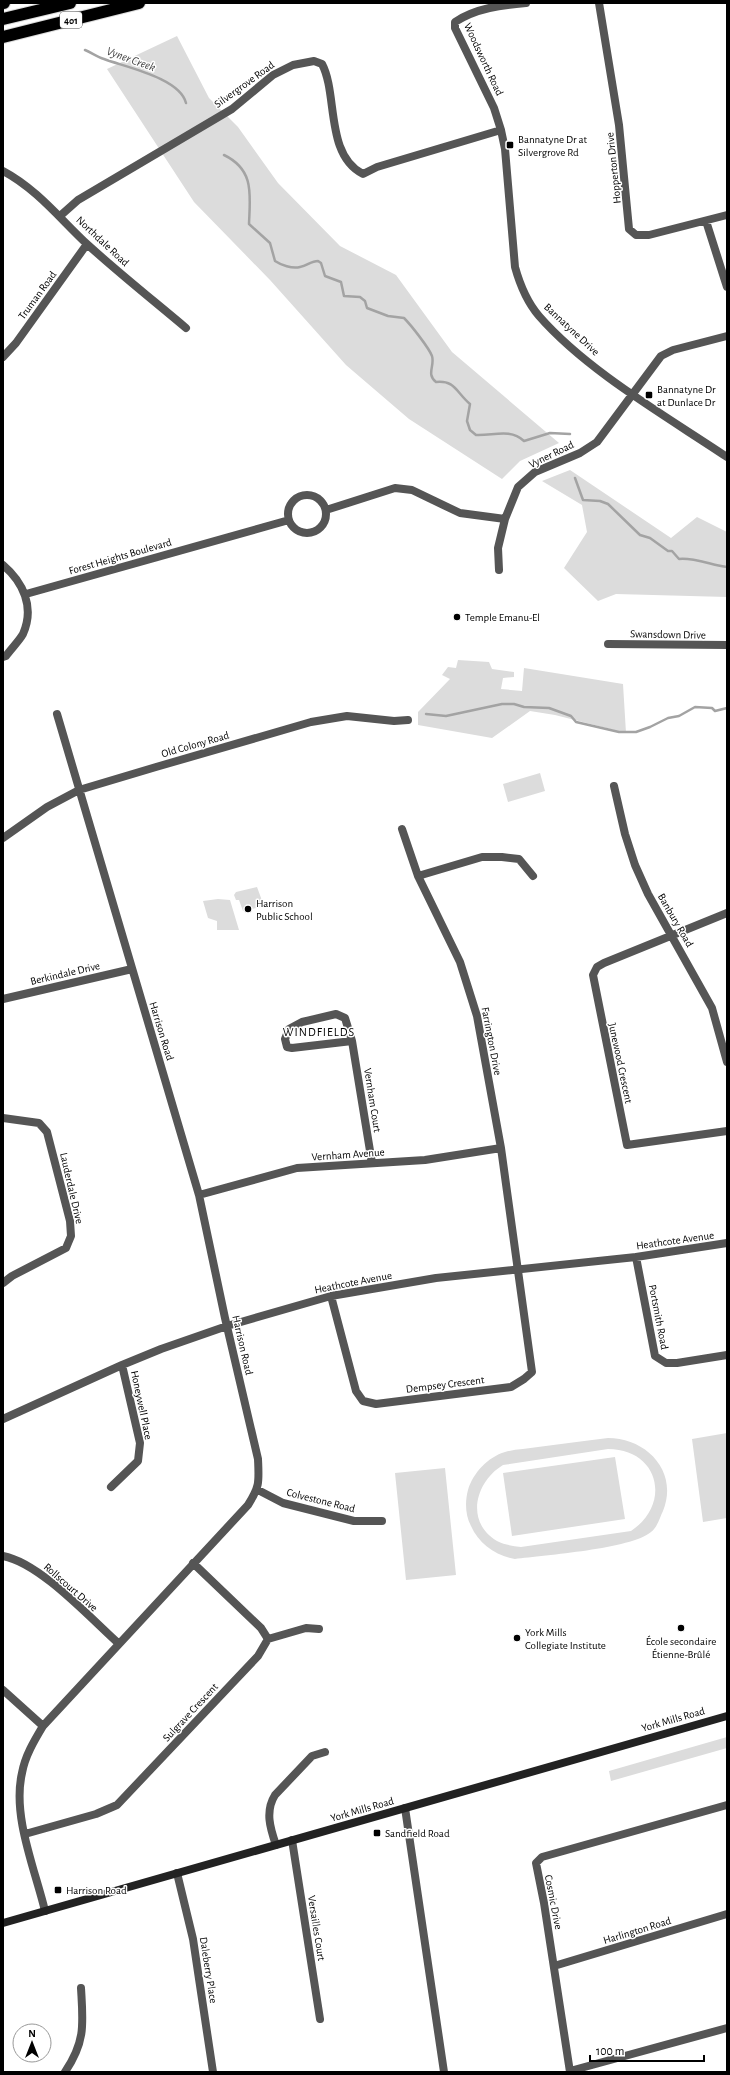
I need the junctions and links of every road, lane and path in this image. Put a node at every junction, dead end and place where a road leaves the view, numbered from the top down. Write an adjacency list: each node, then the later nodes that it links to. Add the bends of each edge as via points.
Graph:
1 (70, 3): 5 (highway)
2 (139, 3): 6 (highway, 401)
3 (526, 3): 7 (street, Woodsworth Road, via 479,11 455,22 455,28 494,108)
4 (599, 3): 11 (street, Hopperton Drive, via 619,125 629,230 636,235 649,235)
5 (3, 19)
6 (3, 38)
7 (501, 130): 10 (street, Silvergrove Road, via 377,167 363,174 355,170 342,150 334,128 326,72 322,64 314,61 293,65 273,75 232,108 78,200); 17 (street, Bannatyne Drive, via 505,149 515,267 528,300 538,316 584,358)
8 (3, 172): 10 (street, Northdale Road, via 13,177)
9 (727, 215): 11 (street, Hopperton Drive)
10 (60, 216): 12 (street, Northdale Road)
11 (706, 221): 13 (street)
12 (87, 244): 14 (street, Northdale Road); 16 (street, Truman Road, via 16,343)
13 (727, 286)
14 (186, 328)
15 (727, 336): 17 (street, Vyner Road, via 673,350 661,356)
16 (3, 357)
17 (633, 394): 18 (street, Bannatyne Drive); 21 (street, Vyner Road, via 597,442 580,453 535,472 518,487)
18 (727, 457)
19 (326, 510): 20 (street, via 322,526 313,533 301,533); 20 (street, via 316,497 302,496 290,506); 21 (street, via 395,488 412,490 460,513)
20 (289, 520): 24 (street, Forest Heights Boulevard)
21 (505, 520): 23 (street, Vyner Road, via 498,548)
22 (3, 565): 24 (street, via 15,575)
23 (499, 570)
24 (26, 594): 27 (street, via 28,614 23,633)
25 (608, 644): 26 (street, Swansdown Drive)
26 (727, 645)
27 (3, 658)
28 (58, 714): 31 (street, Harrison Road)
29 (408, 720): 31 (street, Old Colony Road, via 347,716 311,722)
30 (614, 786): 37 (street, Banbury Road, via 635,865)
31 (80, 790): 33 (street, Old Colony Road, via 47,807); 38 (street, Harrison Road)
32 (402, 829): 34 (street, Farrington Drive)
33 (3, 838)
34 (418, 876): 35 (street, via 482,856 502,856 519,859); 44 (street, Farrington Drive, via 460,962 477,1016)
35 (533, 876)
36 (727, 913): 37 (street)
37 (672, 936): 41 (street, Banbury Road, via 712,1008); 43 (street, Junewood Crescent, via 604,963 597,967 593,975 627,1145)
38 (132, 969): 39 (street, Berkindale Drive); 46 (street, Harrison Road)
39 (3, 999)
40 (352, 1041): 40 (street, Vernham Court, via 292,1048 287,1047 285,1039 289,1029 302,1022 336,1014 345,1018); 45 (street, Vernham Court)
41 (727, 1062)
42 (3, 1118): 50 (street, Lauderdale Drive, via 39,1123 47,1132 70,1221 71,1236 66,1248)
43 (727, 1131)
44 (501, 1148): 45 (street, Vernham Avenue, via 425,1160); 49 (street, Farrington Drive)
45 (372, 1163): 46 (street, Vernham Avenue, via 297,1168)
46 (199, 1195): 52 (street, Harrison Road)
47 (727, 1243): 48 (street, Heathcote Avenue)
48 (636, 1256): 49 (street, Heathcote Avenue); 53 (street, Portsmith Road, via 655,1356 666,1363 677,1363)
49 (517, 1270): 51 (street, Heathcote Avenue, via 436,1278); 51 (street, Dempsey Crescent, via 532,1372 511,1387 376,1404 363,1401 356,1391)
50 (3, 1283)
51 (330, 1296): 52 (street, Heathcote Avenue)
52 (227, 1326): 54 (street, Heathcote Avenue); 57 (street, Harrison Road, via 258,1459)
53 (727, 1355)
54 (122, 1364): 55 (street, Heathcote Avenue); 56 (street, Honeywell Place, via 140,1443 138,1461)
55 (3, 1419)
56 (111, 1488)
57 (258, 1490): 58 (street, Colvestone Road, via 290,1505 354,1521); 60 (street, via 248,1506)
58 (382, 1521)
59 (3, 1556): 63 (street, Rollscourt Drive, via 28,1564)
60 (193, 1563): 62 (street, via 261,1628); 63 (street)
61 (319, 1629): 62 (street, via 306,1628)
62 (268, 1639): 70 (street, Sulgrave Crescent, via 258,1656 117,1805 96,1814)
63 (118, 1643): 66 (street)
64 (3, 1690): 66 (street)
65 (727, 1716): 69 (main road, York Mills Road)
66 (43, 1726): 70 (street, via 25,1760 19,1787 19,1803)
67 (325, 1752): 72 (street, via 312,1756 270,1802 269,1818)
68 (727, 1805): 77 (street, Cosmic Drive, via 542,1857 536,1863)
69 (405, 1808): 71 (main road, York Mills Road); 84 (street)
70 (25, 1834): 74 (street)
71 (292, 1840): 72 (main road, York Mills Road); 79 (street, Versailles Court)
72 (276, 1845): 73 (main road, York Mills Road)
73 (177, 1873): 74 (main road, York Mills Road); 83 (street, Daleberry Place, via 193,1939)
74 (46, 1911): 76 (main road, York Mills Road)
75 (727, 1914): 77 (street, Harlington Road)
76 (3, 1923)
77 (554, 1966): 81 (street, Cosmic Drive)
78 (81, 1988): 82 (street, via 83,2032 76,2057)
79 (320, 2019)
80 (727, 2028): 81 (street)
81 (570, 2071)
82 (65, 2072)
83 (213, 2072)
84 (444, 2072)

